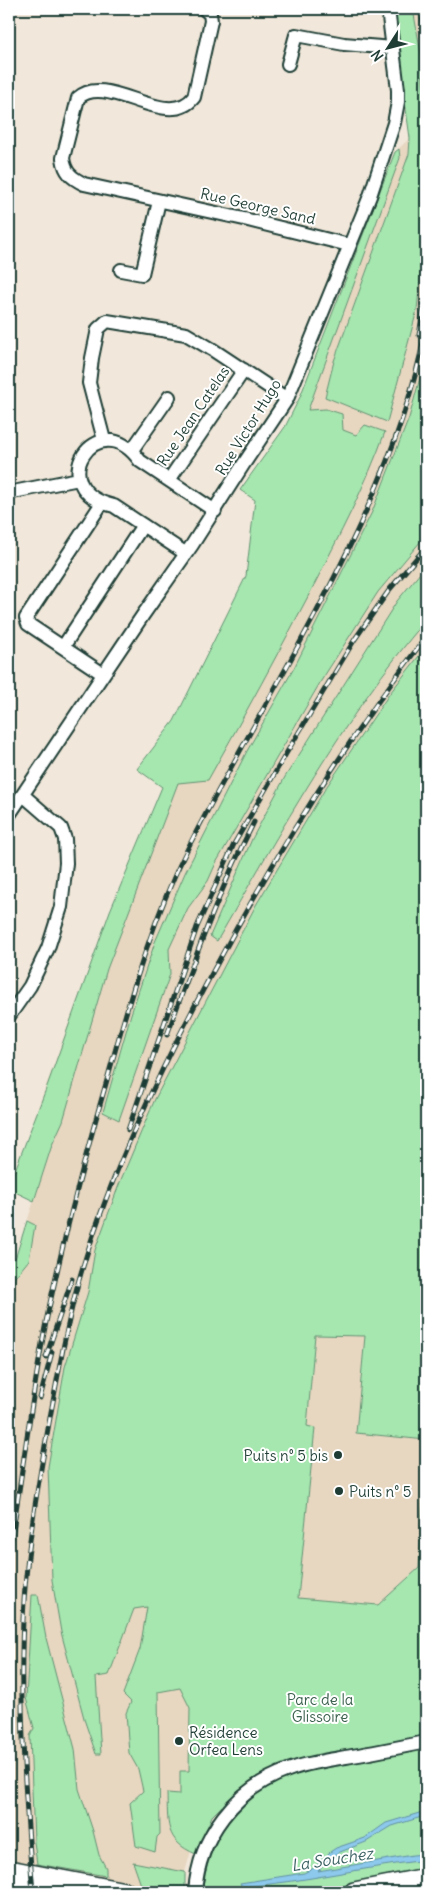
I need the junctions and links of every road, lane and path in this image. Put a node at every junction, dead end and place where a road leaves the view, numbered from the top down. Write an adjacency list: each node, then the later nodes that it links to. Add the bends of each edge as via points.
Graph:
1 (204, 9): 5 (street, Rue George Sand, via 210,14 211,21 194,97 188,104 168,108 99,91 84,92 78,98 69,132 64,169 74,179)
2 (388, 9): 3 (street, Rue Victor Hugo)
3 (393, 48): 4 (street, via 344,44 296,35); 6 (street, Rue Victor Hugo, via 397,112 370,196)
4 (288, 64)
5 (159, 201): 6 (street, Rue George Sand); 7 (street, via 142,274)
6 (349, 245): 10 (street, Rue Victor Hugo)
7 (121, 270)
8 (244, 370): 10 (street); 11 (street, via 186,334 107,321 98,329 89,383); 14 (street, Rue Jean Catelas)
9 (169, 397): 12 (street, Rue Jean Catelas)
10 (287, 399): 17 (street, Rue Victor Hugo)
11 (104, 440): 12 (street, via 122,443); 13 (street, via 88,448 81,460)
12 (132, 450): 14 (street, via 140,461)
13 (79, 479): 15 (street); 16 (street, via 87,494)
14 (169, 480): 17 (street)
15 (13, 492)
16 (102, 504): 18 (street, via 114,506); 20 (street, via 26,618 28,624)
17 (215, 511): 19 (street, Rue Victor Hugo)
18 (143, 525): 19 (street); 20 (street)
19 (185, 553): 21 (street, Rue Victor Hugo)
20 (63, 647): 21 (street)
21 (103, 674): 22 (street, Rue Victor Hugo)
22 (23, 796): 23 (street, Rue Victor Hugo); 24 (street, via 61,828 66,863 61,907 48,948 30,986)
23 (9, 815)
24 (9, 1016)
25 (426, 1742): 29 (street, via 309,1763 255,1786 217,1823 207,1842)
26 (9, 1870): 32 (highway)
27 (426, 1878): 33 (highway)
28 (9, 1885): 31 (highway)
29 (195, 1886)
30 (426, 1890): 34 (highway)
31 (43, 1892)
32 (125, 1892)
33 (354, 1892)
34 (415, 1892)

